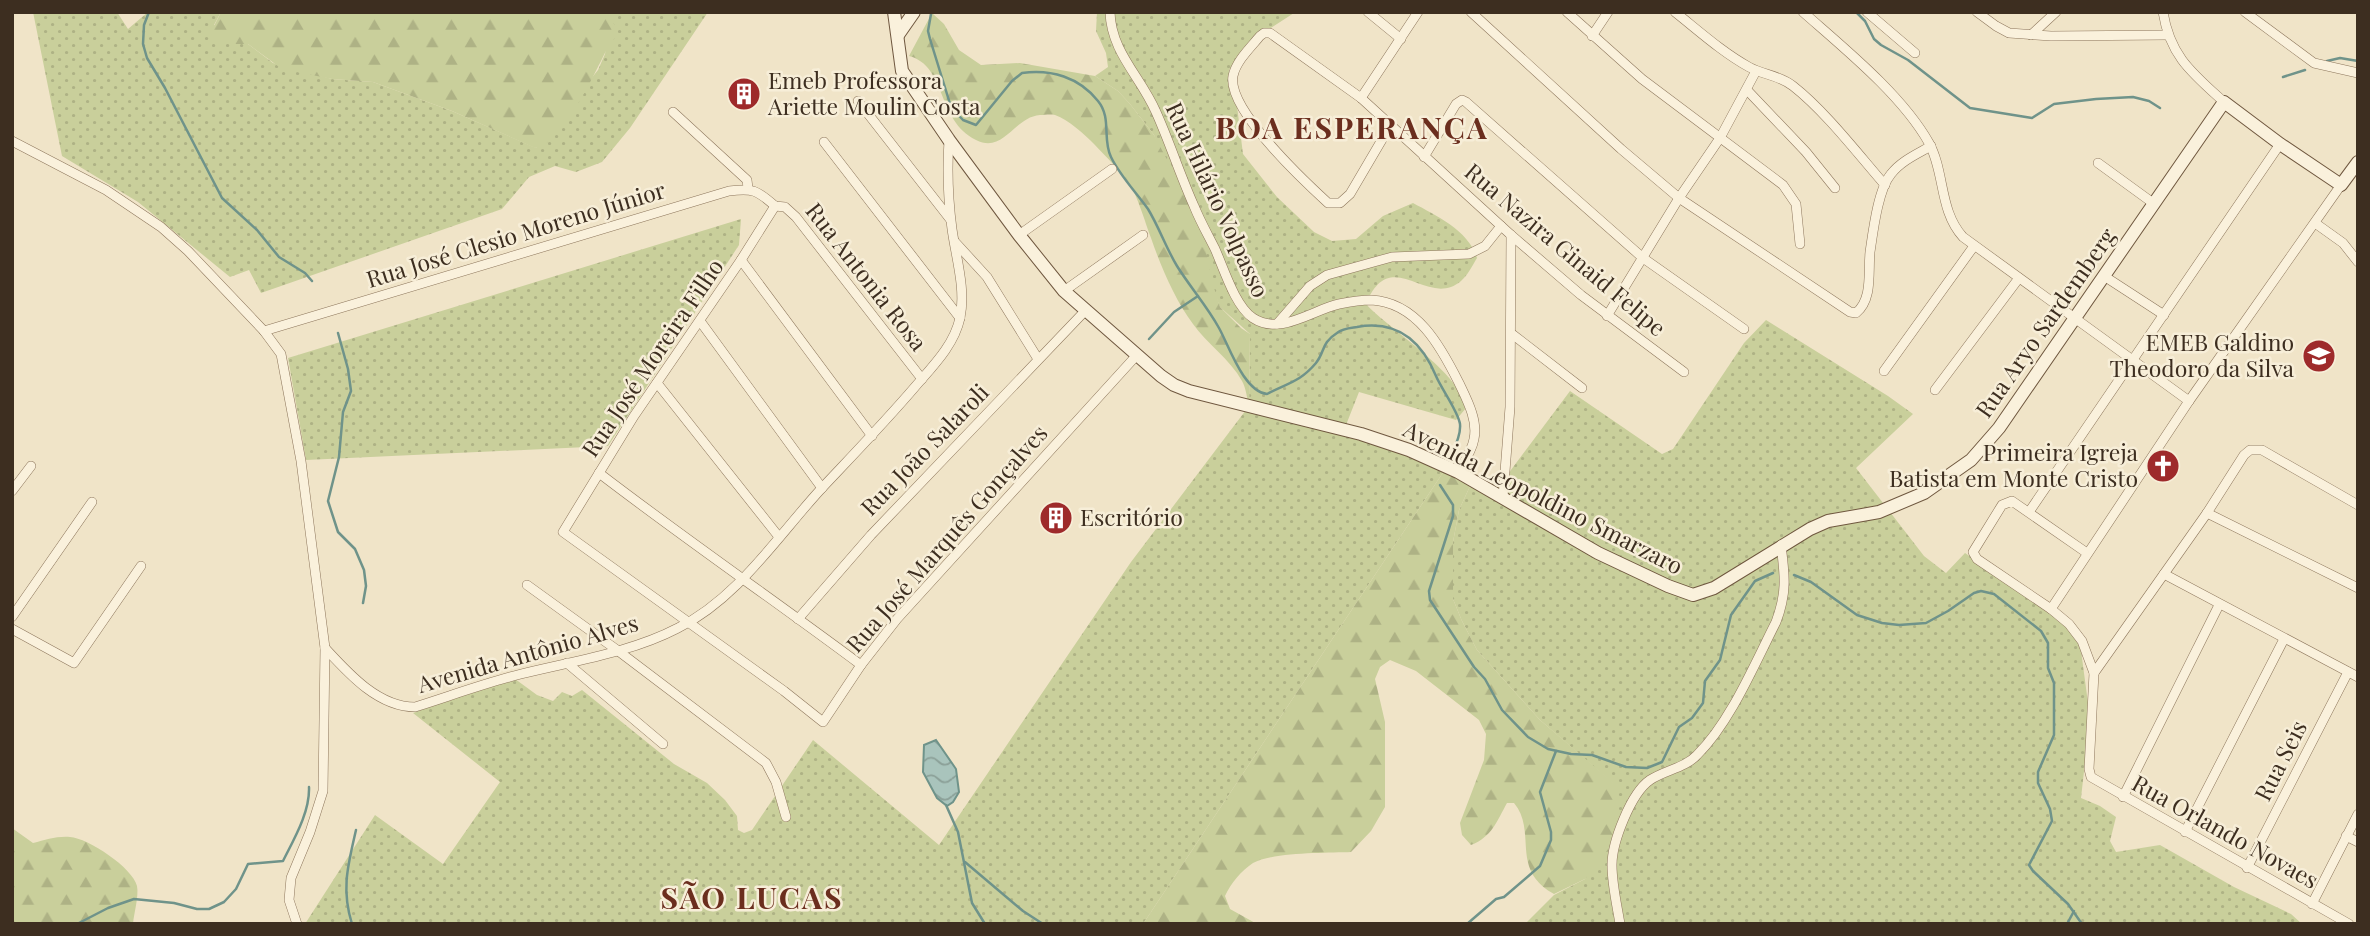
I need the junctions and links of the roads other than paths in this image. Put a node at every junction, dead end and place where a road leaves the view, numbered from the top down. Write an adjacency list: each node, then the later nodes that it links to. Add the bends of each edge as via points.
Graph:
1 (894, 12): 16 (street, Avenida Leopoldino Smarzaro)
2 (914, 12): 16 (street)
3 (1110, 12): 68 (street, Rua Hilário Volpasso, via 1118,49 1149,96 1240,304 1262,323)
4 (1368, 12): 20 (street)
5 (1418, 12): 20 (street)
6 (1471, 12): 44 (street)
7 (1567, 12): 19 (street)
8 (1608, 12): 19 (street)
9 (1675, 12): 22 (street)
10 (1803, 12): 35 (street, via 1894,97)
11 (1867, 12): 21 (street)
12 (1977, 12): 17 (street, via 2009,33)
13 (2056, 12): 17 (street)
14 (2163, 12): 18 (street)
15 (2245, 12): 23 (street, via 2314,63)
16 (898, 35): 31 (street, Avenida Leopoldino Smarzaro, via 902,71)
17 (2031, 35): 18 (street)
18 (2167, 35): 27 (street, via 2180,59)
19 (1592, 36): 30 (street)
20 (1401, 39): 25 (street)
21 (1914, 53)
22 (1756, 71): 24 (street); 40 (street, via 1793,86)
23 (2358, 73)
24 (1747, 90): 30 (street); 43 (street)
25 (1361, 98): 29 (street, Rua Nazira Ginaid Felipe); 29 (street, Rua Nazira Ginaid Felipe, via 1267,32 1233,75 1249,117 1279,157 1328,203 1340,203 1350,194)
26 (858, 101): 47 (street)
27 (2224, 102): 34 (street); 45 (street, Rua Aryo Sardemberg)
28 (673, 112): 42 (street, via 747,180)
29 (1390, 126): 36 (street, Rua Nazira Ginaid Felipe)
30 (1720, 138): 44 (street); 54 (street, via 1792,195)
31 (948, 140): 47 (street, Avenida Antônio Alves); 50 (street, Avenida Leopoldino Smarzaro)
32 (12, 141): 70 (street, via 141,212 188,251)
33 (824, 142): 65 (street)
34 (2280, 144): 41 (street); 63 (street)
35 (1931, 146): 40 (street, via 1896,168); 55 (street, via 1949,217)
36 (1424, 156): 49 (street, Rua Nazira Ginaid Felipe); 56 (street, via 1462,100)
37 (2358, 162): 41 (street)
38 (2098, 163): 45 (street)
39 (1112, 169): 50 (street)
40 (1885, 185): 44 (street, via 1870,251 1867,297 1856,313)
41 (2341, 185): 48 (street)
42 (748, 188): 46 (street); 70 (street, Rua José Clesio Moreno Júnior)
43 (1835, 188)
44 (1679, 198): 56 (street)
45 (2153, 203): 59 (street, Rua Aryo Sardemberg)
46 (775, 206): 57 (street, Rua José Moreira Filho); 77 (street, Rua Antonia Rosa, via 785,207 796,217)
47 (951, 221): 53 (street, Avenida Antônio Alves)
48 (2315, 223): 58 (street, via 2343,243); 81 (street)
49 (1501, 226): 52 (street, Rua Nazira Ginaid Felipe); 68 (street, via 1485,246 1469,254 1392,257 1327,275 1310,286)
50 (1019, 235): 61 (street, Avenida Leopoldino Smarzaro)
51 (1143, 235): 61 (street)
52 (1511, 235): 64 (street, Rua Nazira Ginaid Felipe); 71 (street)
53 (954, 241): 65 (street, Avenida Antônio Alves, via 961,280); 73 (street, via 987,277)
54 (1800, 244)
55 (1974, 246): 60 (street); 75 (street)
56 (1643, 258): 64 (street); 69 (street)
57 (741, 260): 67 (street, Rua José Moreira Filho); 82 (street)
58 (2358, 262)
59 (2104, 276): 63 (street); 66 (street, Rua Aryo Sardemberg)
60 (2019, 278): 66 (street); 80 (street)
61 (1065, 291): 62 (street, Avenida Leopoldino Smarzaro)
62 (1085, 312): 72 (street, Avenida Leopoldino Smarzaro); 73 (street, Rua João Salaroli)
63 (2164, 315): 74 (street)
64 (1608, 316): 76 (street, Rua Nazira Ginaid Felipe)
65 (960, 318): 77 (street, Avenida Antônio Alves, via 941,356)
66 (2075, 320): 74 (street); 94 (street, Rua Aryo Sardemberg, via 1992,439 1956,472 1902,504 1828,521)
67 (700, 321): 78 (street, Rua José Moreira Filho); 86 (street)
68 (1277, 324): 84 (street, Rua Hilário Volpasso, via 1339,304 1373,300 1421,323 1439,344 1474,422 1474,440)
69 (1744, 329)
70 (264, 331): 108 (street, via 281,354 285,370)
71 (1512, 334): 79 (street); 88 (street)
72 (1136, 356): 84 (street, Avenida Leopoldino Smarzaro, via 1189,391 1386,441); 111 (street, Rua José Marquês Gonçalves, via 897,619)
73 (1038, 359): 104 (street, Rua João Salaroli)
74 (2133, 360): 81 (street); 91 (street)
75 (1884, 371)
76 (1684, 372)
77 (922, 379): 82 (street, Avenida Antônio Alves)
78 (657, 383): 85 (street, Rua José Moreira Filho); 93 (street)
79 (1582, 388)
80 (1936, 390)
81 (2189, 401): 95 (street)
82 (872, 436): 86 (street, Avenida Antônio Alves)
83 (31, 466): 87 (street)
84 (1458, 472): 88 (street, Avenida Leopoldino Smarzaro)
85 (599, 473): 98 (street); 105 (street, Rua José Moreira Filho, via 563,532)
86 (822, 488): 93 (street, Avenida Antônio Alves)
87 (12, 491)
88 (1503, 497): 94 (street, Avenida Leopoldino Smarzaro, via 1598,553 1693,595)
89 (92, 502): 103 (street)
90 (2358, 505): 92 (street, via 2262,450 2250,450)
91 (2029, 512): 95 (street); 102 (street, via 2012,501 2002,505 1973,552)
92 (2207, 513): 97 (street); 100 (street)
93 (779, 537): 98 (street, Avenida Antônio Alves)
94 (1781, 545): 124 (street, via 1786,581 1781,607 1723,721 1696,757 1651,779 1632,801 1612,864)
95 (2087, 553): 102 (street)
96 (141, 566): 106 (street, via 74,663)
97 (2164, 575): 101 (street); 112 (street)
98 (743, 577): 104 (street); 105 (street, Avenida Antônio Alves)
99 (527, 585): 109 (street)
100 (2358, 588)
101 (2219, 605): 107 (street); 115 (street)
102 (2051, 609): 112 (street, via 2082,640)
103 (12, 617)
104 (798, 619): 111 (street)
105 (689, 622): 109 (street, Avenida Antônio Alves); 111 (street, Rua José Marquês Gonçalves, via 823,722)
106 (12, 629)
107 (2284, 639): 113 (street); 118 (street)
108 (325, 648): 110 (street, Avenida Antônio Alves, via 370,690 404,707); 123 (street, via 323,791 291,878 289,900)
109 (617, 650): 110 (street, Avenida Antônio Alves); 117 (street, via 766,762)
110 (567, 663): 114 (street)
111 (861, 665)
112 (2094, 673): 115 (street, Rua Orlando Novaes, via 2089,774)
113 (2353, 674): 121 (street, Rua Seis)
114 (663, 744)
115 (2123, 797): 118 (street, Rua Orlando Novaes)
116 (2358, 814): 119 (street)
117 (786, 817)
118 (2185, 832): 121 (street, Rua Orlando Novaes)
119 (2346, 836): 120 (street); 122 (street)
120 (2358, 842)
121 (2247, 868): 122 (street, Rua Orlando Novaes)
122 (2312, 904): 125 (street, Rua Orlando Novaes)
123 (297, 924)
124 (1620, 924)
125 (2349, 924)

